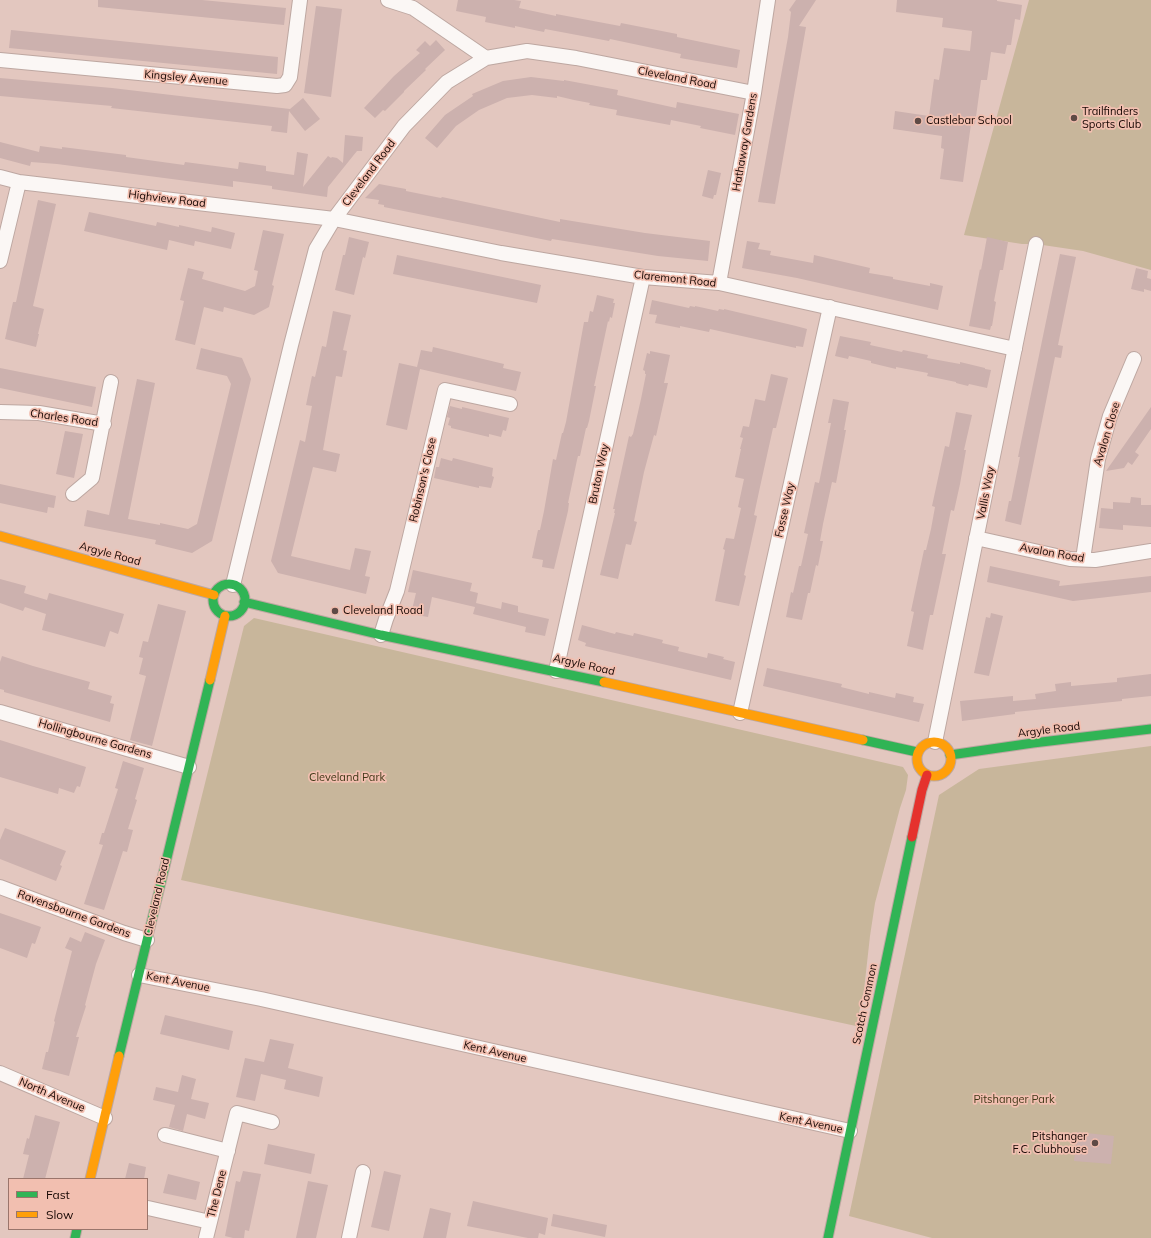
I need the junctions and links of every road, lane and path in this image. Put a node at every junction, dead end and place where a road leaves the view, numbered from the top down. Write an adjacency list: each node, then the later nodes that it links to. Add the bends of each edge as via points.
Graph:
1 (300, 0): 5 (street, Kingsley Avenue, via 290,77 285,85)
2 (388, 0): 4 (street, via 413,8)
3 (768, 0): 6 (street, Hathaway Gardens)
4 (486, 58): 6 (street, Cleveland Road, via 527,51 576,58); 9 (street, Cleveland Road, via 447,82 404,126)
5 (0, 60)
6 (754, 93): 13 (street, Hathaway Gardens)
7 (0, 177): 8 (street, Highview Road)
8 (19, 182): 9 (street, Highview Road); 11 (street)
9 (334, 219): 12 (street, Claremont Road, via 501,253); 26 (street, Cleveland Road, via 316,250)
10 (1036, 244): 15 (street, Vallis Way)
11 (0, 261)
12 (643, 277): 13 (street, Claremont Road); 31 (street, Bruton Way)
13 (719, 283): 14 (street, Claremont Road)
14 (830, 307): 15 (street, Claremont Road); 33 (street, Fosse Way)
15 (1015, 349): 23 (street, Vallis Way)
16 (1134, 359): 25 (street, Avalon Close, via 1110,416 1098,459)
17 (111, 382): 20 (street, Charles Road)
18 (510, 404): 30 (street, Robinson's Close, via 445,390 397,591)
19 (0, 412): 20 (street, Charles Road, via 39,413)
20 (104, 424): 21 (street, Charles Road, via 92,478)
21 (73, 494)
22 (0, 536): 27 (main road, Argyle Road)
23 (976, 538): 25 (street, Avalon Road, via 1070,559); 35 (street, Vallis Way)
24 (1151, 551): 25 (street, Avalon Road, via 1095,560)
25 (1083, 559)
26 (233, 585): 27 (main road, via 219,588); 28 (main road, via 244,595)
27 (214, 595): 29 (main road, via 215,608)
28 (244, 602): 29 (main road, via 237,613); 30 (main road, Argyle Road)
29 (225, 616): 38 (main road, Cleveland Road)
30 (382, 635): 31 (main road, Argyle Road)
31 (556, 671): 33 (main road, Argyle Road)
32 (0, 712): 38 (street, Hollingbourne Gardens)
33 (740, 713): 36 (main road, Argyle Road)
34 (1151, 729): 37 (main road, Argyle Road)
35 (935, 742): 36 (main road, via 925,743); 37 (main road, via 945,746)
36 (918, 752): 39 (main road, via 917,765)
37 (950, 755): 39 (main road, via 950,765 943,773)
38 (190, 767): 41 (main road, Cleveland Road)
39 (927, 775): 46 (main road, Scotch Common)
40 (0, 887): 41 (street, Ravensbourne Gardens)
41 (148, 940): 42 (main road, Cleveland Road)
42 (139, 974): 44 (main road, Cleveland Road); 46 (street, Kent Avenue, via 276,1002)
43 (0, 1073): 44 (street, North Avenue)
44 (105, 1118): 50 (main road, Cleveland Road)
45 (272, 1122): 48 (street, The Dene, via 237,1113)
46 (850, 1131): 55 (main road, Scotch Common)
47 (165, 1135): 48 (street)
48 (228, 1151): 52 (street, The Dene)
49 (364, 1172): 54 (street)
50 (90, 1178)
51 (148, 1208): 52 (street)
52 (210, 1222): 53 (street, The Dene)
53 (206, 1238)
54 (349, 1238)
55 (828, 1238)

